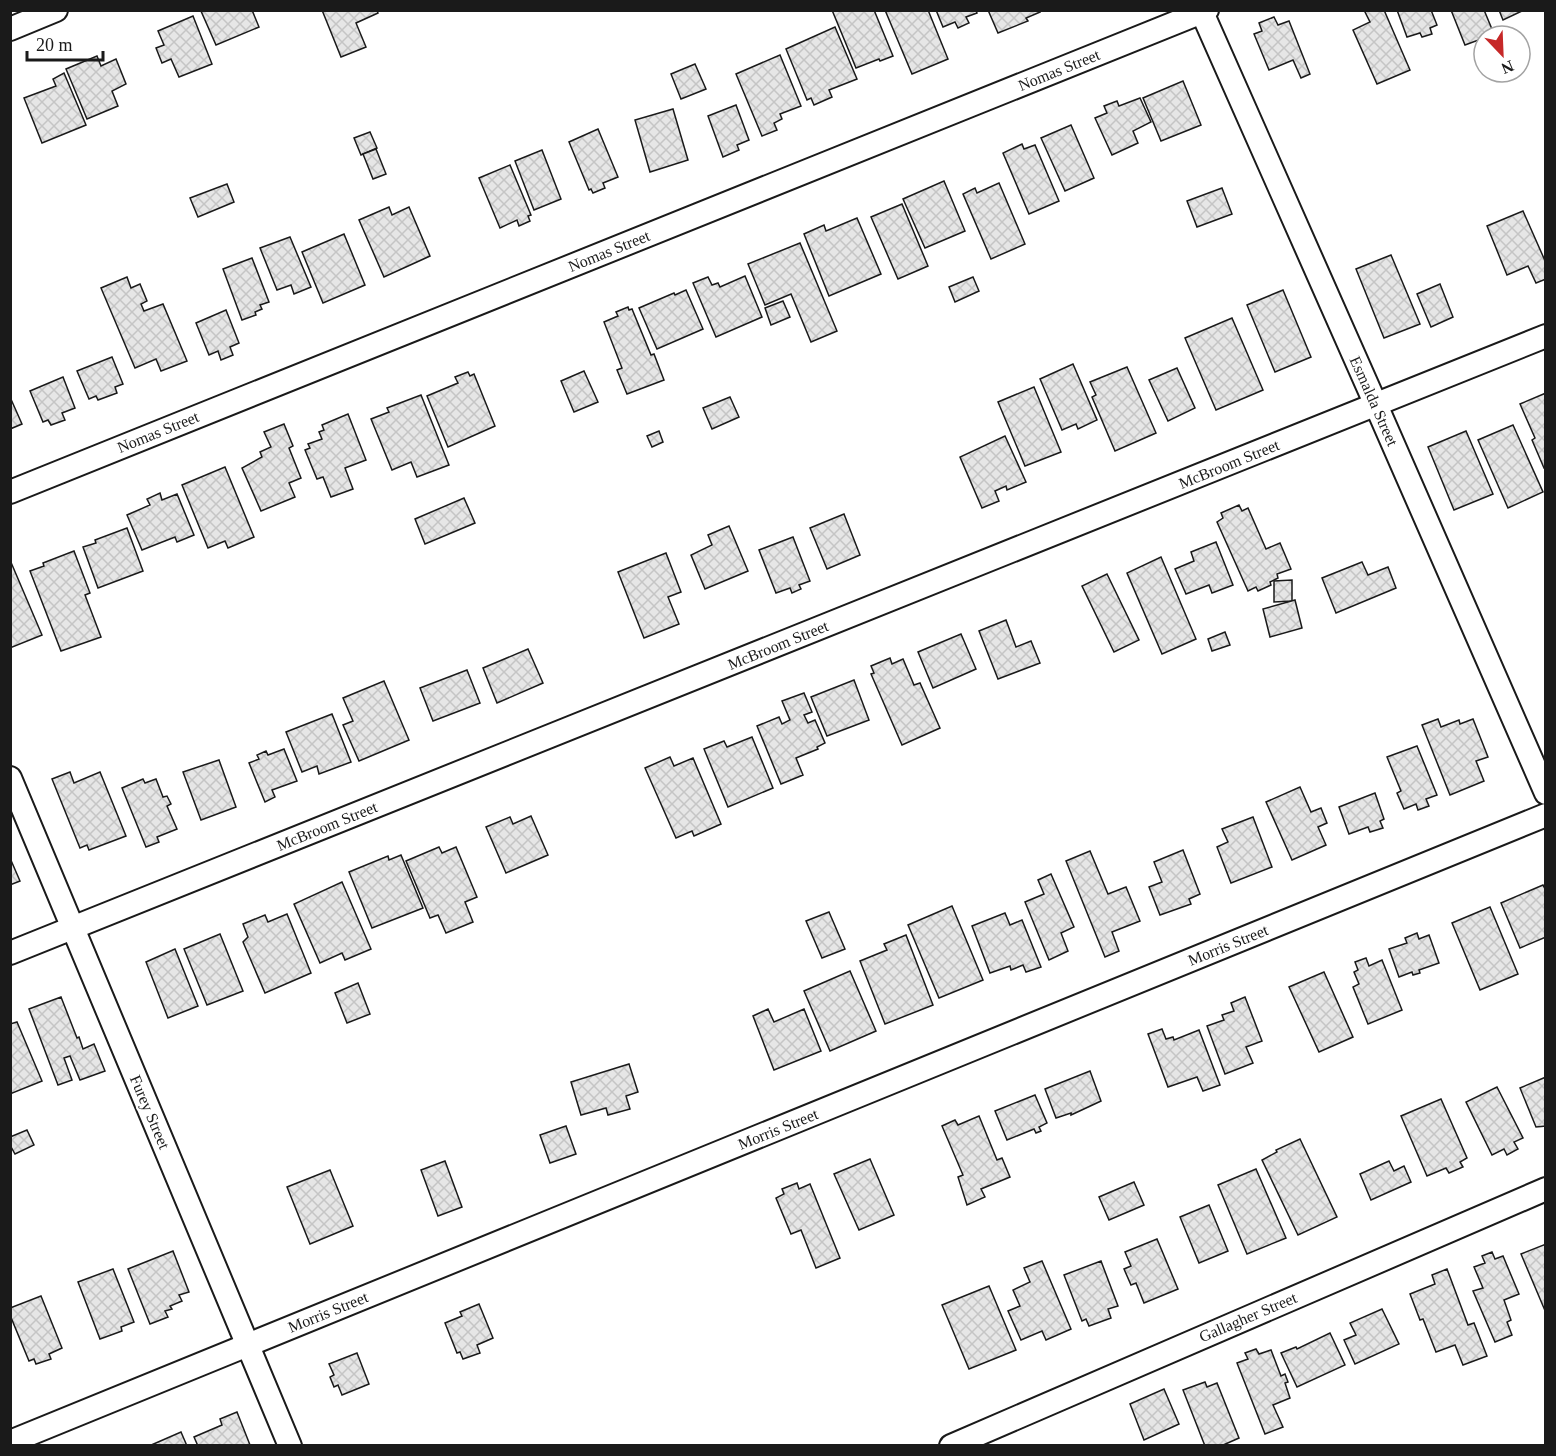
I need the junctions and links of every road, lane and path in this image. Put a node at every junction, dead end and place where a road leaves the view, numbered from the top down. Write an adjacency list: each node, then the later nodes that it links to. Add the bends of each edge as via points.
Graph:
1 (56, 10): 3 (street)
2 (1203, 11): 5 (street, Esmalda Street); 6 (street, Nomas Street)
3 (10, 29)
4 (1545, 336): 5 (street, McBroom Street)
5 (1376, 405): 8 (street, Esmalda Street); 10 (street, McBroom Street)
6 (10, 492)
7 (10, 778): 10 (street, Furey Street)
8 (1545, 793)
9 (1545, 815): 13 (street, Morris Street)
10 (73, 928): 11 (street, McBroom Street); 13 (street, Furey Street)
11 (10, 953)
12 (1545, 1189): 16 (street, Gallagher Street)
13 (248, 1345): 14 (street, Morris Street); 15 (street, Furey Street)
14 (10, 1442)
15 (290, 1446)
16 (951, 1446)

